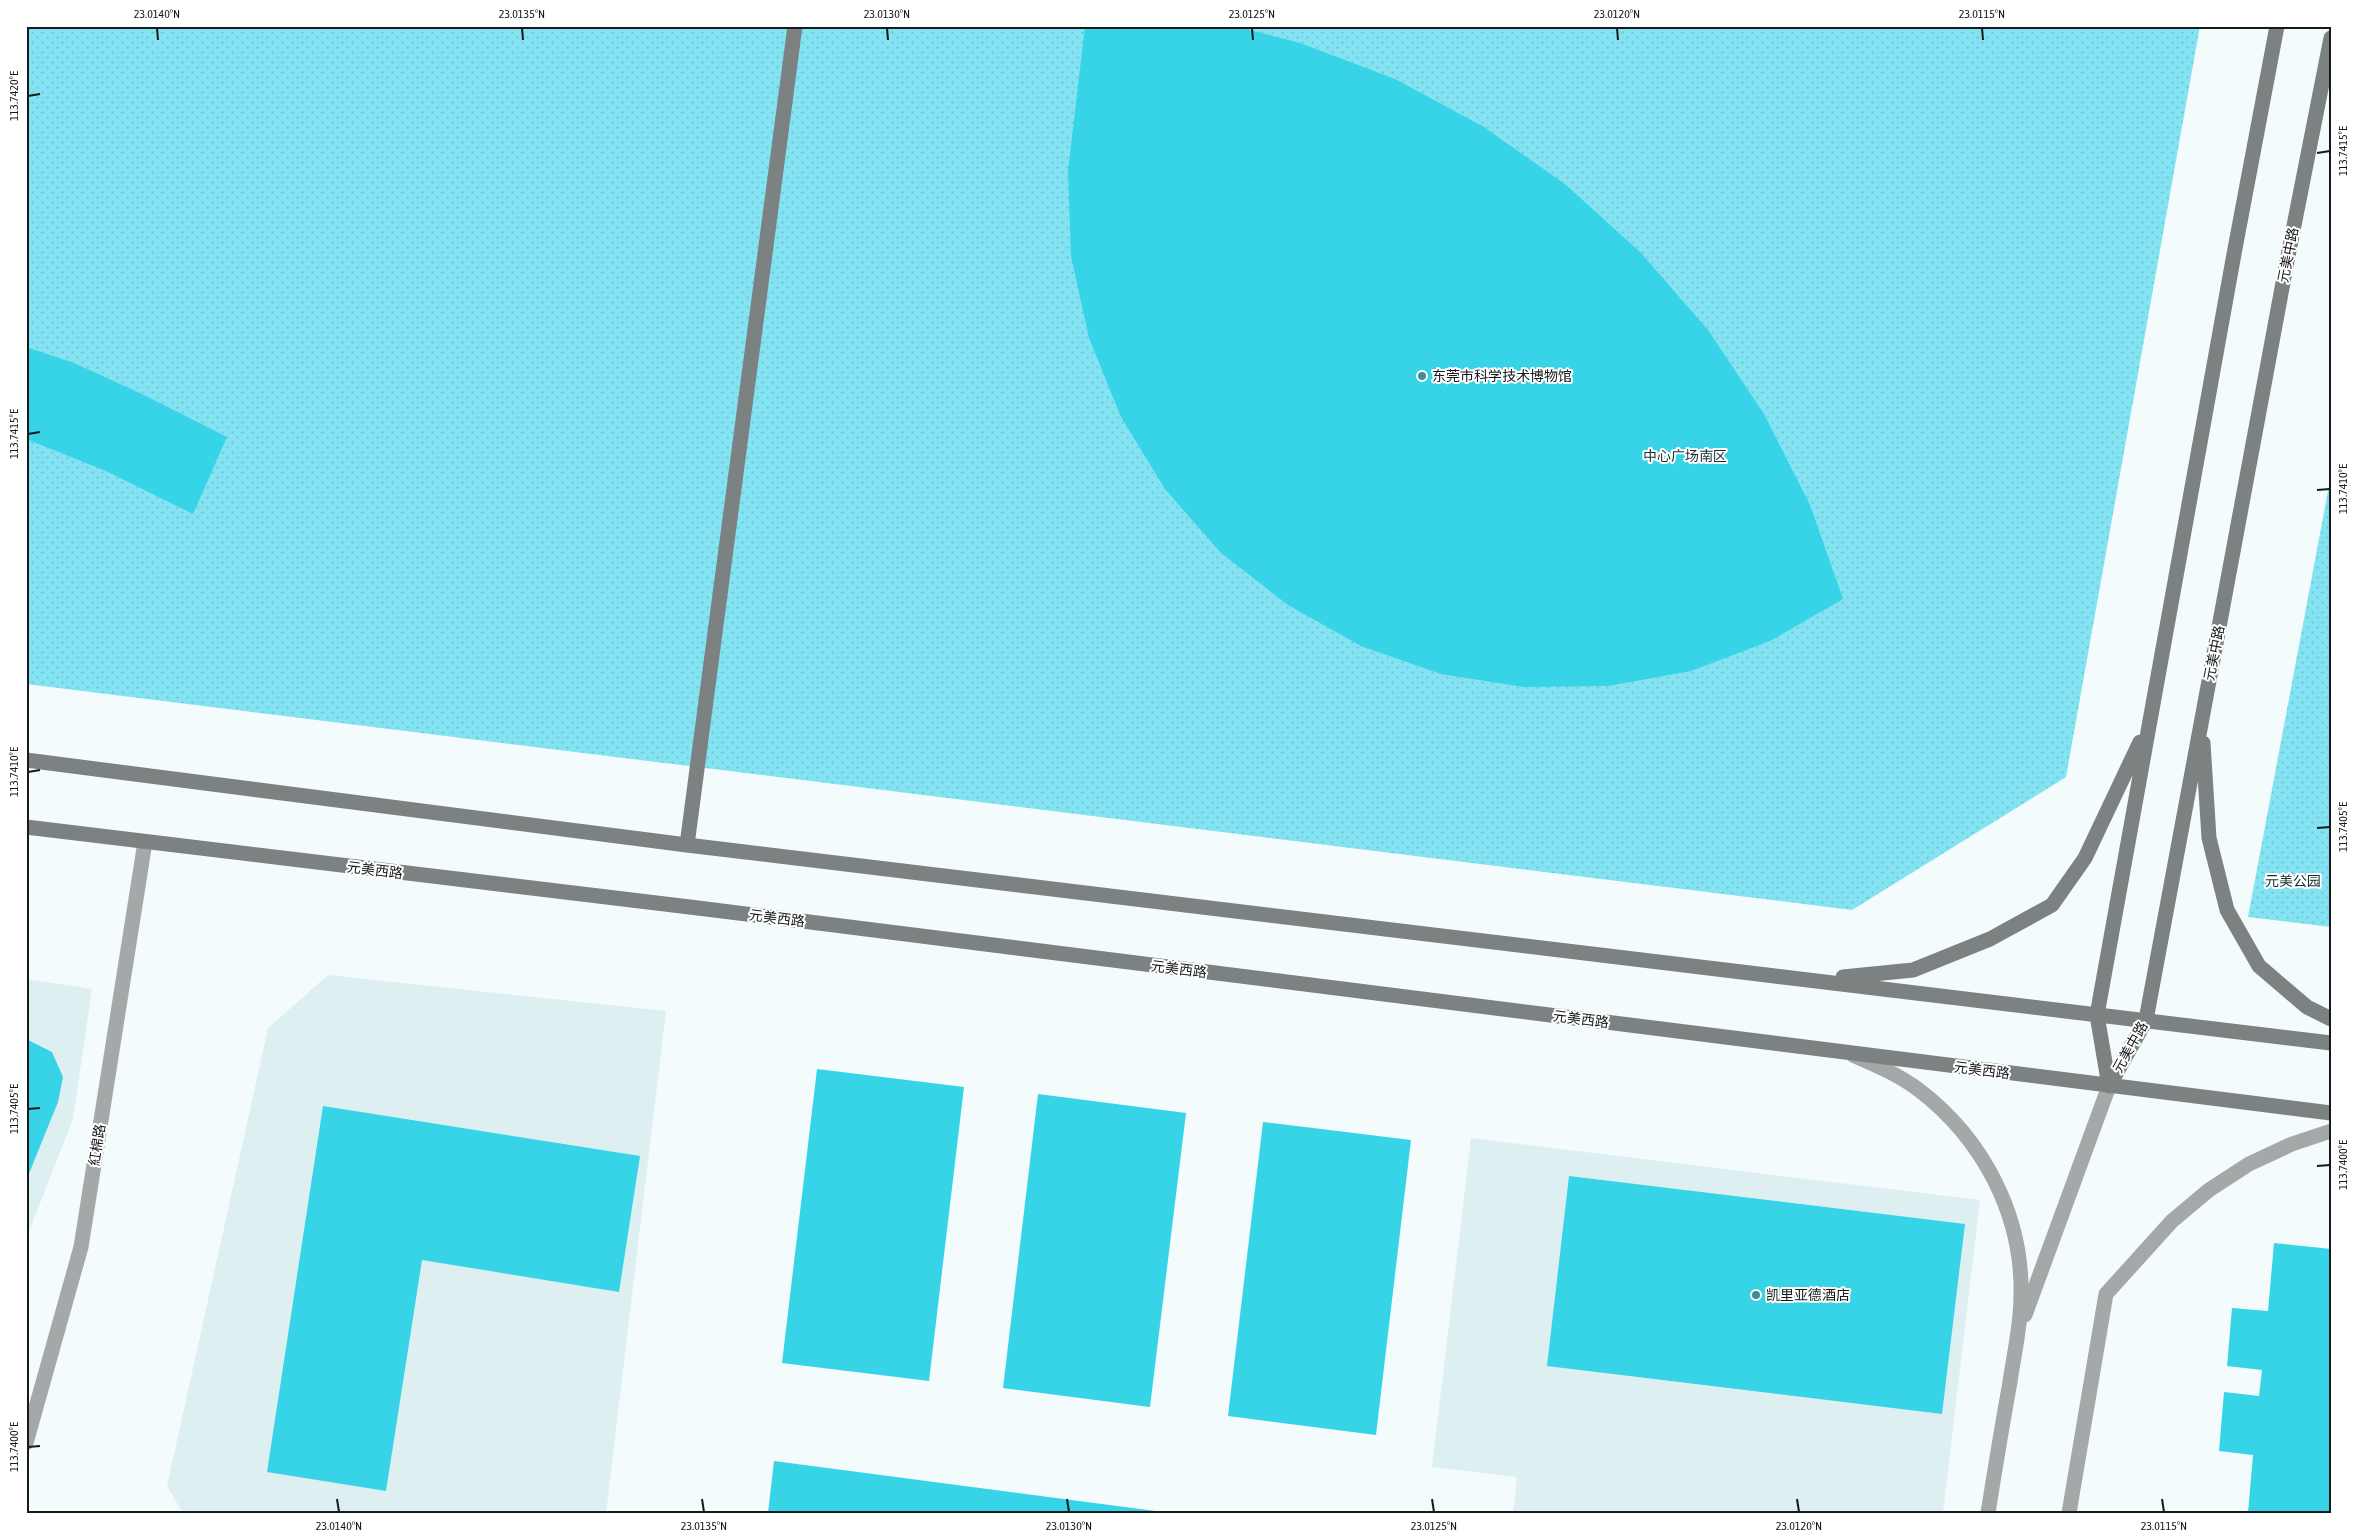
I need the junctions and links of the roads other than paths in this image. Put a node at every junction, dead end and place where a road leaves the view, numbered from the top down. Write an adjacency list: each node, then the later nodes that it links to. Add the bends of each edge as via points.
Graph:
1 (795, 26): 9 (main road)
2 (2277, 26): 5 (main road, 元美中路)
3 (2331, 38): 4 (main road, 元美中路)
4 (2201, 722): 12 (main road, via 2209,838 2227,910 2259,966 2307,1007); 13 (main road, 元美中路)
5 (2149, 723): 10 (main road, via 2085,858 2052,905 1990,940 1913,970); 11 (main road, 元美中路)
6 (26, 760): 9 (main road)
7 (26, 827): 8 (main road, 元美西路)
8 (145, 842): 15 (main road, 元美西路); 20 (street, 紅棉路, via 81,1247)
9 (687, 845): 10 (main road)
10 (1816, 980): 11 (main road)
11 (2097, 1015): 13 (main road); 16 (main road, 元美中路)
12 (2331, 1019)
13 (2146, 1020): 14 (main road); 16 (main road, 元美中路)
14 (2331, 1043)
15 (1848, 1053): 16 (main road, 元美西路); 19 (street, via 1885,1069 1919,1090 1949,1116 1974,1146 1995,1180 2010,1217 2019,1256)
16 (2109, 1086): 17 (main road, 元美西路); 19 (street)
17 (2331, 1114)
18 (2331, 1131): 22 (street, via 2292,1144 2249,1164 2209,1190 2172,1221 2106,1294)
19 (2018, 1336): 21 (street)
20 (26, 1443)
21 (1988, 1513)
22 (2069, 1513)

